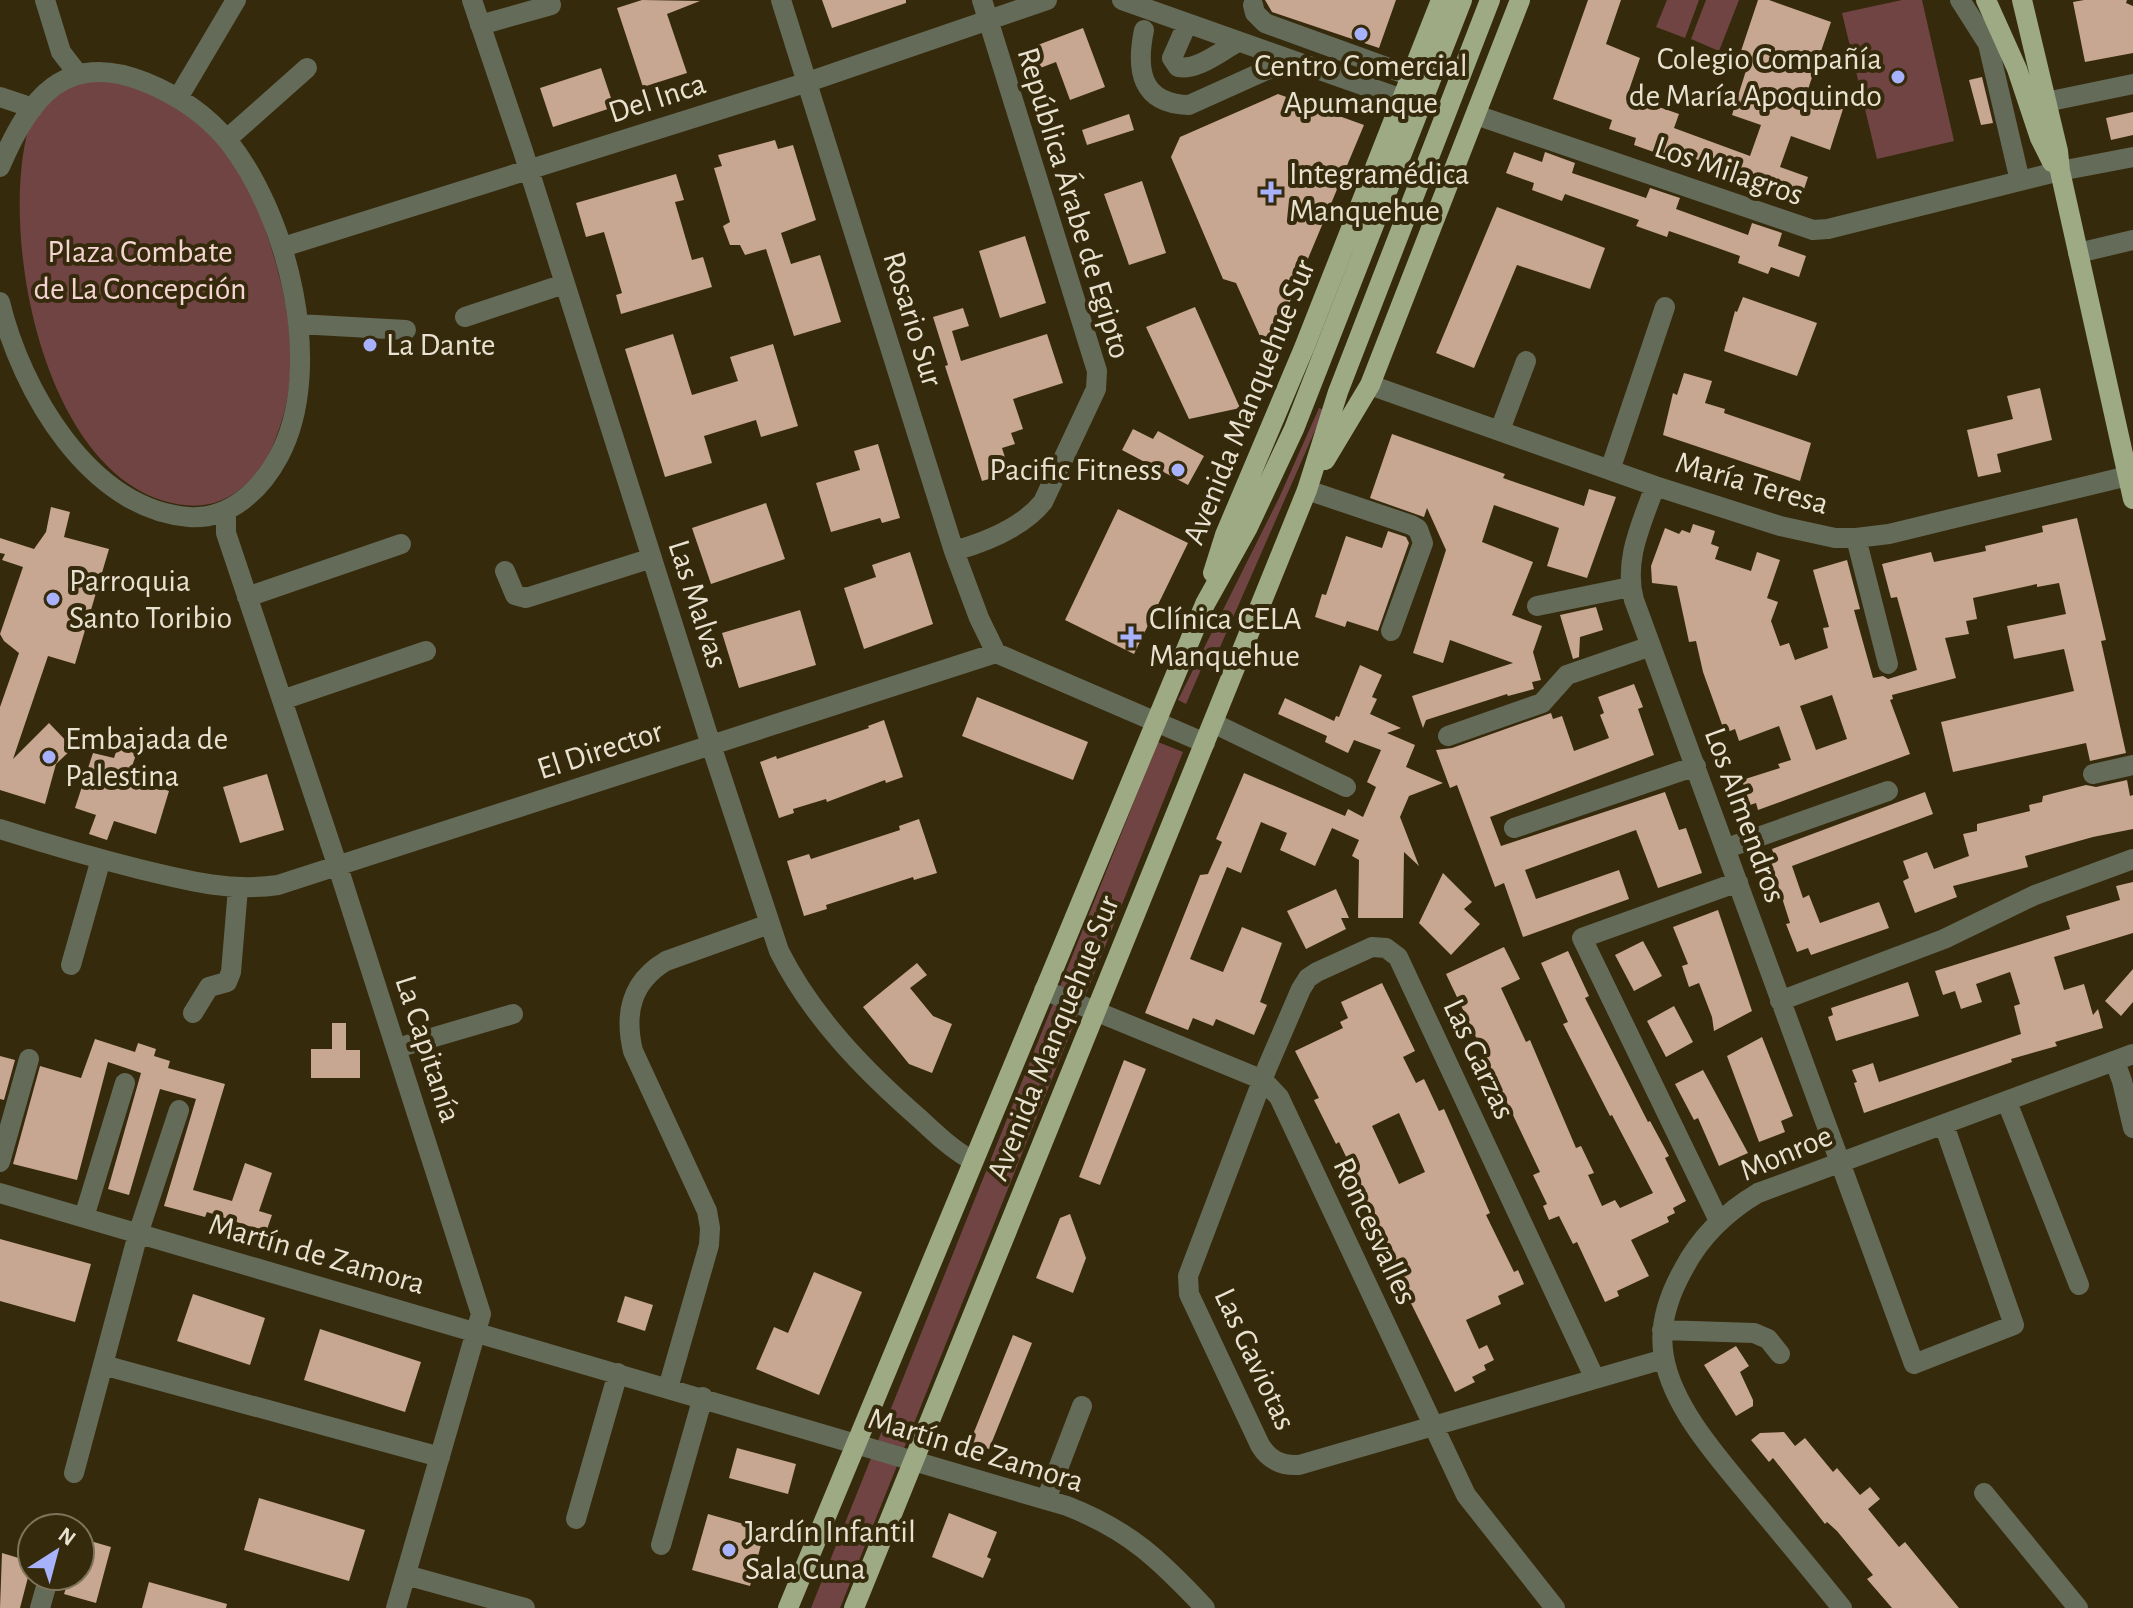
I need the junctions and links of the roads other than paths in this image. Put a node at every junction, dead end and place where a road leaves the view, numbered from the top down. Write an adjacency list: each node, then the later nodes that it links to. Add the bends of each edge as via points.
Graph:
1 (45, 0): 25 (street, via 61,52)
2 (236, 0): 30 (street)
3 (472, 0): 18 (street, Las Malvas)
4 (781, 0): 26 (street, Rosario Sur)
5 (1122, 0): 17 (street)
6 (1441, 0): 28 (main road, Avenida Manquehue Sur)
7 (1462, 0): 66 (main road, Avenida Manquehue Sur, via 1294,429)
8 (1490, 0): 56 (main road, Avenida Manquehue Sur, via 1338,392)
9 (1520, 0): 33 (main road, Avenida Manquehue Sur)
10 (1960, 0): 21 (street)
11 (1986, 0): 24 (main road)
12 (2022, 0): 31 (main road)
13 (1040, 1): 15 (street, Del Inca)
14 (551, 5): 18 (street)
15 (985, 10): 26 (street, Del Inca); 61 (street, República Árabe de Egipto, via 1097,371 1096,389 1031,517)
16 (1249, 13): 28 (street)
17 (1187, 24): 20 (street); 20 (street, via 1172,58 1178,67 1186,69)
18 (480, 25): 37 (street, Las Malvas)
19 (1144, 30): 22 (street, via 1139,65 1143,80 1151,91 1178,105 1189,105)
20 (1238, 42): 22 (street)
21 (1988, 44): 24 (street); 39 (street)
22 (1289, 60): 28 (street)
23 (307, 68): 34 (street)
24 (2017, 69): 38 (main road, via 2048,158)
25 (78, 74): 30 (street, via 114,73); 32 (street, via 61,80)
26 (808, 82): 37 (street, Del Inca); 61 (street, Rosario Sur)
27 (2133, 84): 31 (street)
28 (1406, 88): 66 (main road, Avenida Manquehue Sur, via 1225,535)
29 (0, 97): 32 (street)
30 (178, 98): 34 (street)
31 (2046, 102): 38 (main road)
32 (33, 108): 36 (street)
33 (1476, 115): 39 (street, Los Milagros, via 1813,230); 51 (main road, Avenida Manquehue Sur)
34 (227, 139): 41 (street, via 256,183)
35 (2133, 157): 38 (street, Los Milagros)
36 (0, 167)
37 (529, 170): 41 (street, Del Inca); 43 (street, Las Malvas)
38 (2060, 171): 39 (street, Los Milagros); 42 (main road)
39 (2020, 181)
40 (2133, 240): 42 (street)
41 (283, 247): 47 (street)
42 (2078, 253): 54 (main road)
43 (564, 284): 46 (street); 62 (street, Las Malvas)
44 (0, 302): 49 (street)
45 (1665, 307): 53 (street)
46 (465, 317)
47 (298, 324): 48 (street); 58 (street, via 299,382 288,436 269,472)
48 (406, 330)
49 (5, 337): 58 (street, via 39,400 101,478 123,495 177,516)
50 (1526, 361): 52 (street)
51 (1370, 385): 52 (street, María Teresa); 56 (main road, Avenida Manquehue Sur)
52 (1500, 430): 53 (street, María Teresa)
53 (1610, 470): 55 (street, María Teresa)
54 (2128, 476): 57 (main road); 59 (street, María Teresa)
55 (1655, 486): 59 (street, María Teresa, via 1797,531); 64 (street, Los Almendros, via 1631,559)
56 (1307, 490): 68 (street, via 1411,525 1421,535 1423,543); 75 (main road, Avenida Manquehue Sur)
57 (2133, 499)
58 (226, 512): 65 (street, La Capitanía, via 226,533)
59 (1856, 538): 72 (street)
60 (401, 544): 65 (street)
61 (954, 551): 71 (street, Rosario Sur)
62 (652, 558): 63 (street, via 526,598 515,595); 78 (street, Las Malvas)
63 (505, 571)
64 (1630, 587): 67 (street); 69 (street, Los Almendros)
65 (247, 597): 73 (street, La Capitanía)
66 (1205, 604): 74 (main road, Avenida Manquehue Sur)
67 (1537, 606)
68 (1391, 631)
69 (1651, 646): 76 (street, via 1567,675 1542,703); 80 (street, Los Almendros)
70 (426, 651): 73 (street)
71 (996, 653): 74 (street); 78 (street, El Director)
72 (1888, 664)
73 (282, 700): 89 (street, La Capitanía)
74 (1156, 722): 77 (street); 94 (main road, Avenida Manquehue Sur)
75 (1213, 723): 77 (main road, Avenida Manquehue Sur); 82 (street)
76 (1448, 736)
77 (1205, 743): 96 (main road, Avenida Manquehue Sur)
78 (711, 745): 89 (street, El Director); 92 (street, Las Malvas)
79 (2133, 765): 81 (street)
80 (1696, 766): 84 (street); 86 (street, Los Almendros)
81 (2093, 774)
82 (1346, 787)
83 (1888, 791): 86 (street)
84 (1514, 828)
85 (0, 829): 87 (street, El Director)
86 (1727, 848): 90 (street, Los Almendros)
87 (101, 859): 91 (street, El Director); 93 (street)
88 (2133, 859): 95 (street)
89 (338, 867): 91 (street, El Director, via 278,885); 99 (street, La Capitanía)
90 (1738, 882): 95 (street, Los Almendros); 113 (street, via 1582,938)
91 (238, 888): 97 (street, via 231,972 227,982 209,987)
92 (769, 924): 108 (street, Las Malvas, via 792,977 825,1025 896,1098); 123 (street, via 655,967 638,985 629,1011 633,1051 707,1211 710,1228)
93 (71, 965)
94 (1044, 990): 96 (street); 108 (main road, Avenida Manquehue Sur)
95 (1780, 1001): 110 (street, Los Almendros)
96 (1097, 1011): 102 (street); 129 (main road, Avenida Manquehue Sur)
97 (193, 1013)
98 (513, 1014): 99 (street)
99 (397, 1048): 117 (street, La Capitanía, via 481,1314)
100 (2124, 1058): 104 (street, Monroe); 107 (street, via 2122,1081)
101 (29, 1059): 109 (street)
102 (1263, 1080): 122 (street, Las Garzas, via 1308,978 1372,947 1393,952); 126 (street, Roncesvalles, via 1279,1097); 126 (street, Las Gaviotas, via 1188,1276 1189,1294 1260,1445 1275,1461 1299,1465)
103 (125, 1083): 112 (street)
104 (2007, 1102): 106 (street, Monroe); 115 (street)
105 (179, 1110): 114 (street)
106 (1944, 1125): 110 (street, Monroe); 110 (street, Los Almendros, via 2014,1325 1914,1364)
107 (2133, 1128)
108 (973, 1161): 127 (main road, Avenida Manquehue Sur)
109 (0, 1162)
110 (1839, 1163): 113 (street, Monroe, via 1758,1193)
111 (0, 1193): 112 (street, Martín de Zamora)
112 (84, 1217): 114 (street, Martín de Zamora)
113 (1719, 1221): 116 (street, Monroe, via 1678,1278)
114 (138, 1234): 117 (street, Martín de Zamora); 120 (street)
115 (2079, 1285)
116 (1662, 1330): 118 (street, via 1754,1333 1768,1339); 119 (street, Monroe)
117 (477, 1331): 121 (street, Martín de Zamora); 128 (street, La Capitanía)
118 (1780, 1354)
119 (1664, 1359): 122 (street, Las Gaviotas); 142 (street, Monroe, via 1698,1433)
120 (103, 1365): 128 (street); 130 (street)
121 (618, 1373): 123 (street, Martín de Zamora); 133 (street)
122 (1595, 1379): 126 (street, Las Gaviotas)
123 (668, 1388): 124 (street, Martín de Zamora)
124 (703, 1397): 127 (street, Martín de Zamora); 134 (street)
125 (1082, 1406): 132 (street)
126 (1434, 1426): 141 (street, Roncesvalles, via 1476,1510)
127 (854, 1444): 129 (street, Martín de Zamora); 138 (main road, Avenida Manquehue Sur)
128 (440, 1457): 135 (street, La Capitanía)
129 (916, 1460): 132 (street, Martín de Zamora); 139 (main road, Avenida Manquehue Sur)
130 (74, 1473)
131 (1984, 1493): 143 (street)
132 (1046, 1500): 140 (street, Martín de Zamora, via 1127,1536 1164,1564)
133 (576, 1519)
134 (661, 1545)
135 (406, 1575): 136 (street, La Capitanía); 137 (street)
136 (396, 1608)
137 (525, 1608)
138 (788, 1608)
139 (854, 1608)
140 (1205, 1608)
141 (1555, 1608)
142 (1842, 1608)
143 (2078, 1608)

